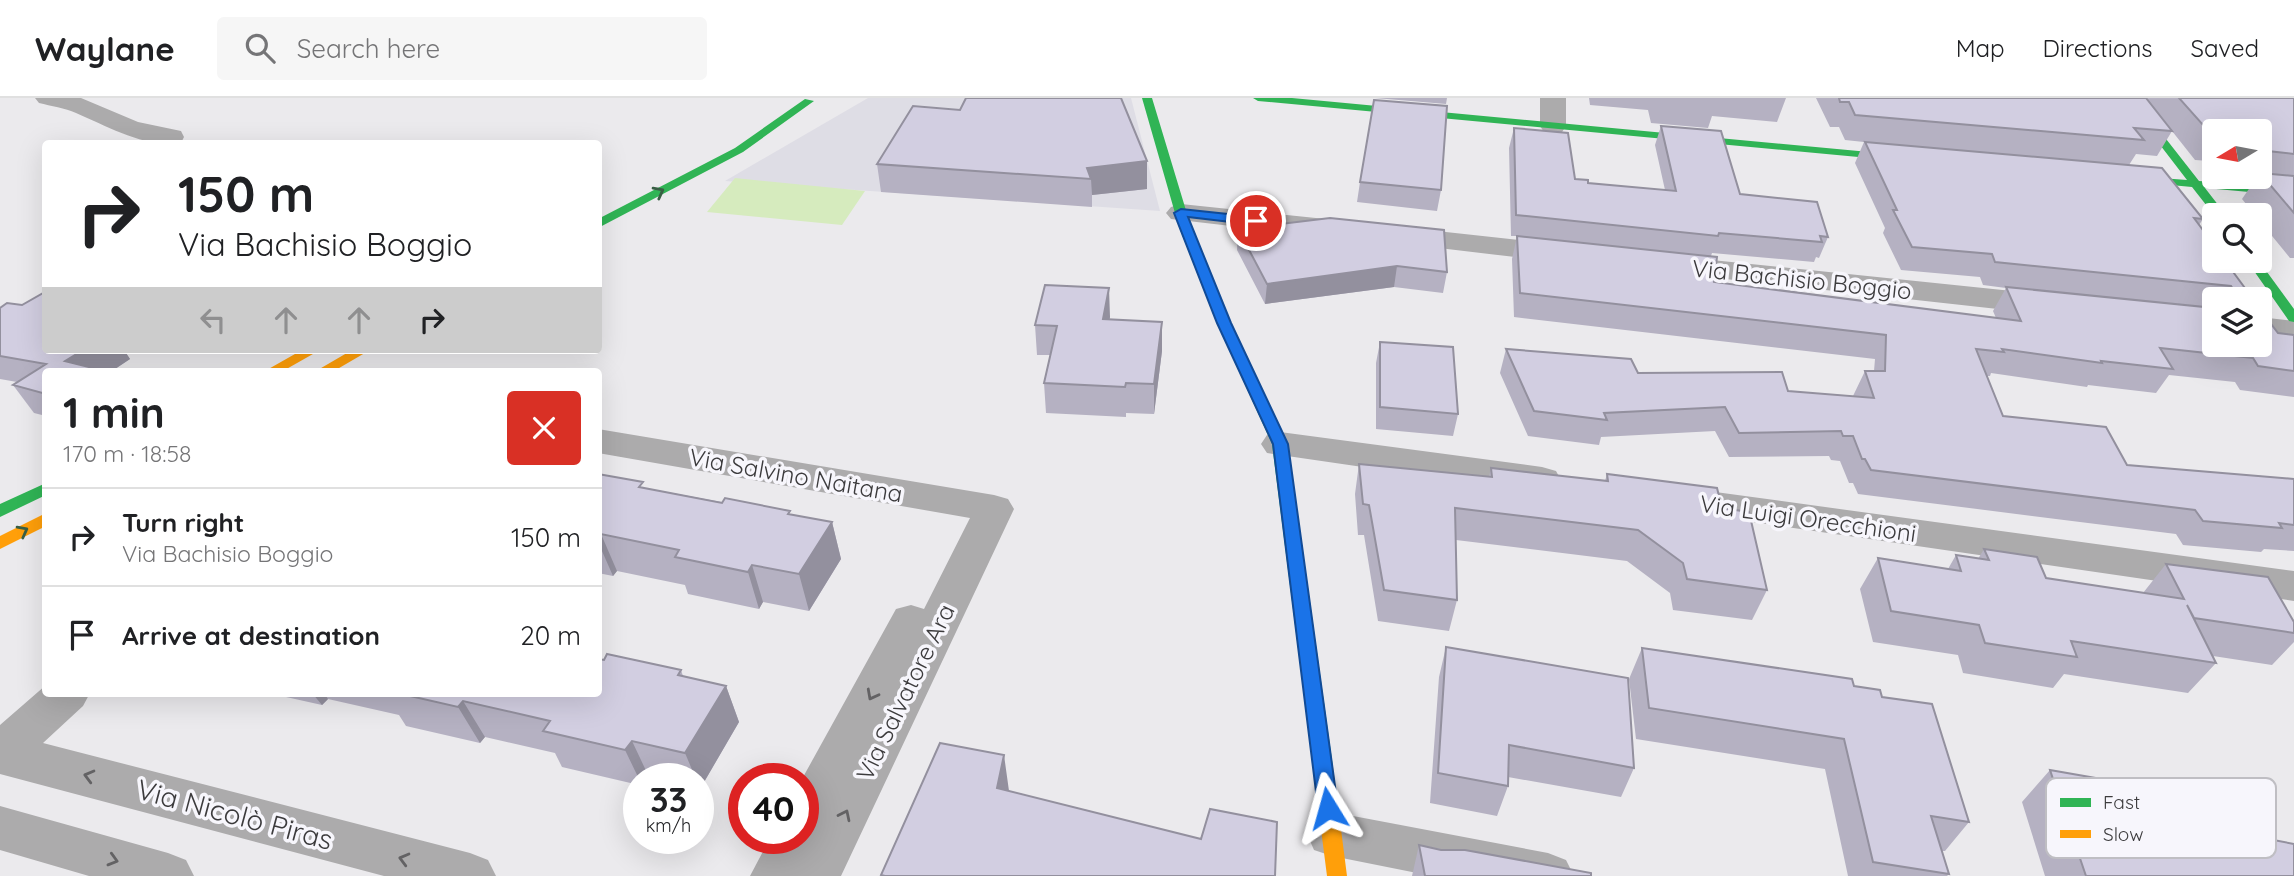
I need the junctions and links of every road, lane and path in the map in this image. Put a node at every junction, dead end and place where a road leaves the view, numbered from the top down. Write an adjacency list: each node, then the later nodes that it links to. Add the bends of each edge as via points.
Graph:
1 (48, 98): 8 (street, via 82,106 130,128)
2 (1147, 98): 15 (street)
3 (1258, 98): 7 (street)
4 (1553, 98): 7 (street)
5 (2129, 98): 12 (street)
6 (812, 99): 9 (street); 16 (street, one-way to 6, via 739,150)
7 (1553, 125): 10 (street)
8 (171, 137)
9 (727, 137)
10 (1928, 160)
11 (2108, 177): 12 (street)
12 (2198, 185): 13 (street); 14 (street)
13 (2294, 192)
14 (2211, 203)
15 (1181, 213): 17 (street); 29 (street, via 1224,323)
16 (602, 223)
17 (1590, 256)
18 (1631, 261): 20 (street, Via Bachisio Boggio)
19 (2262, 273): 21 (street)
20 (2075, 307)
21 (2294, 318)
22 (2272, 328): 23 (street)
23 (2294, 331)
24 (305, 354): 26 (street)
25 (355, 354): 27 (street)
26 (278, 368)
27 (329, 368)
28 (602, 442): 33 (street, Via Salvino Naitana)
29 (1280, 444): 30 (street); 43 (street)
30 (1576, 485)
31 (42, 490): 34 (street)
32 (1631, 493): 37 (street, Via Luigi Orecchioni)
33 (983, 507): 40 (street, Via Salvatore Ara, one-way to 40); 47 (street, Via Salvatore Ara, one-way to 33)
34 (0, 511)
35 (42, 521): 36 (street, one-way to 35)
36 (0, 543)
37 (2294, 586)
38 (63, 697): 39 (street)
39 (1, 753): 45 (street, Via Nicolò Piras, one-way to 39)
40 (819, 797)
41 (0, 828): 44 (street, one-way to 44)
42 (788, 854): 46 (street)
43 (1334, 855): 48 (street)
44 (168, 876)
45 (470, 876)
46 (776, 876)
47 (815, 876)
48 (1548, 876)

